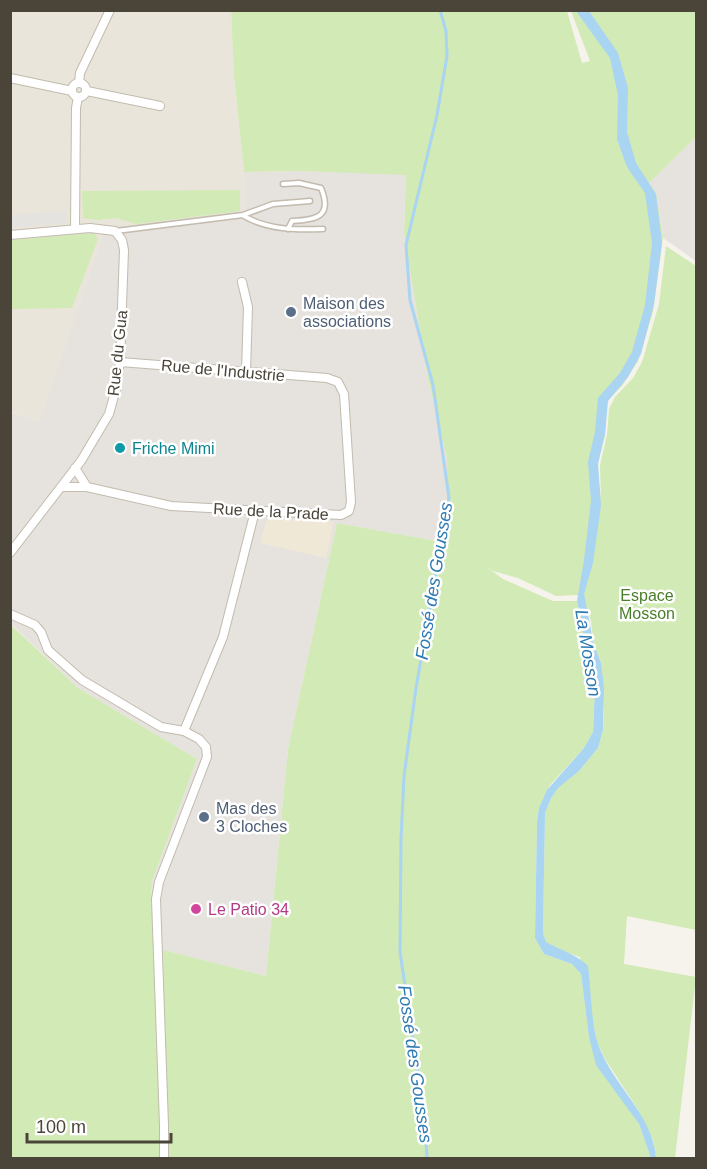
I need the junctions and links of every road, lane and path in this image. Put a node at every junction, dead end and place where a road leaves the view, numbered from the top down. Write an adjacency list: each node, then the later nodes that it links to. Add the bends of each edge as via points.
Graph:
1 (110, 10): 3 (street)
2 (10, 78): 5 (street)
3 (79, 83): 4 (street); 5 (street, via 73,86)
4 (87, 91): 5 (street, via 85,95); 6 (street)
5 (75, 94): 11 (street)
6 (160, 106)
7 (283, 184): 12 (lane, via 321,188 326,203 322,214 314,220 292,221)
8 (310, 201): 9 (lane, via 273,204)
9 (243, 215): 12 (lane); 13 (lane)
10 (323, 228): 12 (lane)
11 (75, 229): 13 (street); 14 (street)
12 (288, 229)
13 (115, 231): 16 (street, Rue du Gua, via 124,250)
14 (13, 235)
15 (242, 282): 17 (street, via 248,307)
16 (120, 362): 17 (street, Rue de l'Industrie); 19 (street, Rue du Gua, via 109,414)
17 (246, 372): 18 (street, Rue de l'Industrie)
18 (327, 378): 22 (street, Rue de la Prade, via 339,382 344,394 349,511 341,515)
19 (75, 468): 20 (street, Rue du Gua); 21 (street)
20 (61, 487): 21 (street, Rue de la Prade); 23 (street, Rue du Gua)
21 (87, 488): 22 (street, Rue de la Prade, via 171,506)
22 (255, 511): 25 (street, via 223,637)
23 (10, 553)
24 (10, 614): 25 (street, via 35,625 48,650 82,680 161,727)
25 (184, 731): 26 (street, via 199,739 206,747 207,757 156,899)
26 (164, 1158)

